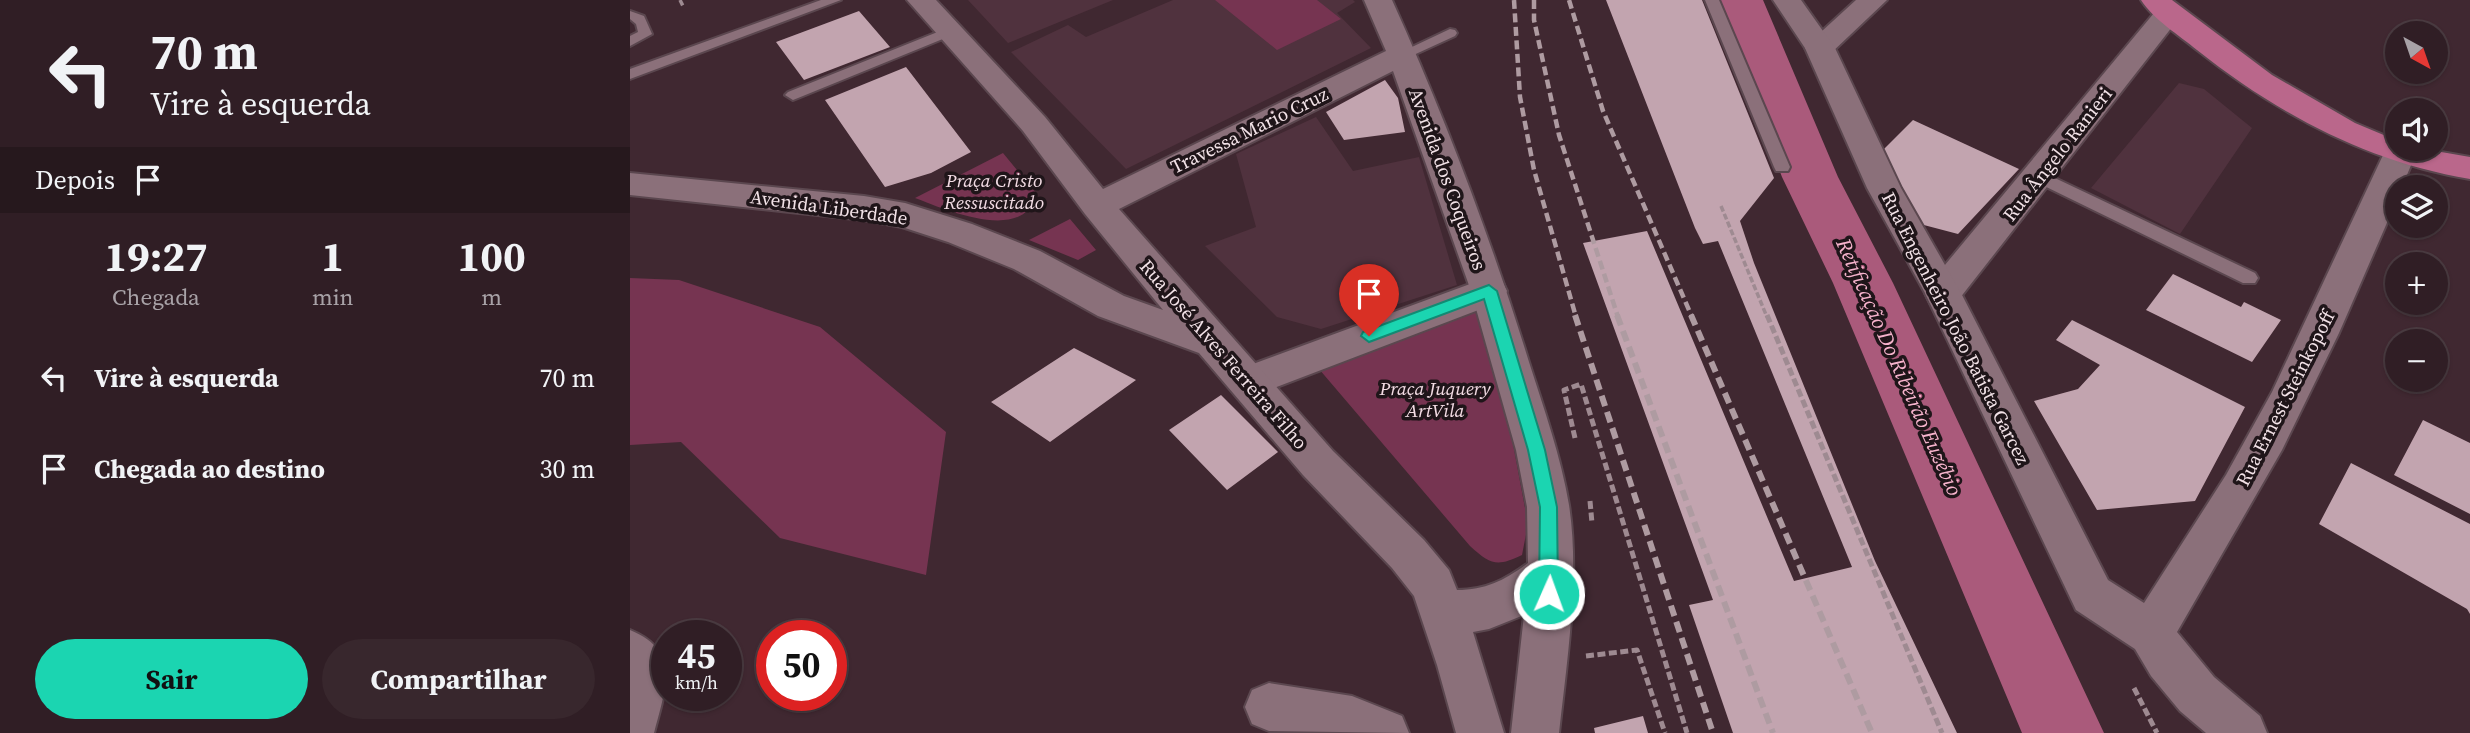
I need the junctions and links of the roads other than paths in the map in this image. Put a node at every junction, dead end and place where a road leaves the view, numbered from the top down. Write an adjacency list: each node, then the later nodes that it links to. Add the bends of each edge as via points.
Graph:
1 (834, 0): 14 (lane)
2 (921, 0): 9 (street, Rua José Alves Ferreira Filho)
3 (1378, 0): 13 (street, Avenida dos Coqueiros)
4 (1712, 0): 19 (lane)
5 (1787, 0): 12 (street, Rua Engenheiro João Batista Garcez)
6 (1873, 0): 12 (street)
7 (2174, 4): 16 (main road, via 2247,73); 21 (street, Rua Ângelo Ranieri)
8 (630, 15): 11 (lane, via 646,29)
9 (950, 31): 15 (lane); 23 (street, Rua José Alves Ferreira Filho, via 1034,124)
10 (1450, 33): 13 (lane)
11 (630, 42)
12 (1820, 48): 26 (street, Rua Engenheiro João Batista Garcez, via 1884,188)
13 (1402, 55): 23 (street, Travessa Mario Cruz); 25 (street, Avenida dos Coqueiros)
14 (630, 74)
15 (793, 95)
16 (2385, 147)
17 (2396, 161): 31 (street, Rua Ernest Steinkopoff, via 2269,437)
18 (2437, 161): 20 (main road)
19 (1782, 167)
20 (2470, 168)
21 (2038, 176): 24 (lane); 26 (street, Rua Ângelo Ranieri)
22 (630, 184): 27 (street, Avenida Liberdade, via 905,215 1027,260 1111,306)
23 (1097, 206): 27 (street, Rua José Alves Ferreira Filho)
24 (2249, 278)
25 (1489, 291): 28 (street); 29 (street, Avenida dos Coqueiros, via 1536,450 1548,507)
26 (1943, 293): 31 (street, Rua Engenheiro João Batista Garcez, via 2092,595)
27 (1212, 343): 28 (street, Rua José Alves Ferreira Filho)
28 (1248, 382): 30 (street, Rua José Alves Ferreira Filho, via 1318,463 1408,554 1433,585)
29 (1550, 572): 30 (street, via 1502,605); 37 (street, Avenida dos Coqueiros)
30 (1444, 611): 36 (street, Rua José Alves Ferreira Filho)
31 (2151, 634): 38 (street, via 2197,694)
32 (630, 653): 34 (street, via 641,663 643,682)
33 (1269, 707): 35 (street, via 1352,720)
34 (631, 733)
35 (1385, 733)
36 (1480, 733)
37 (1535, 733)
38 (2243, 733)

